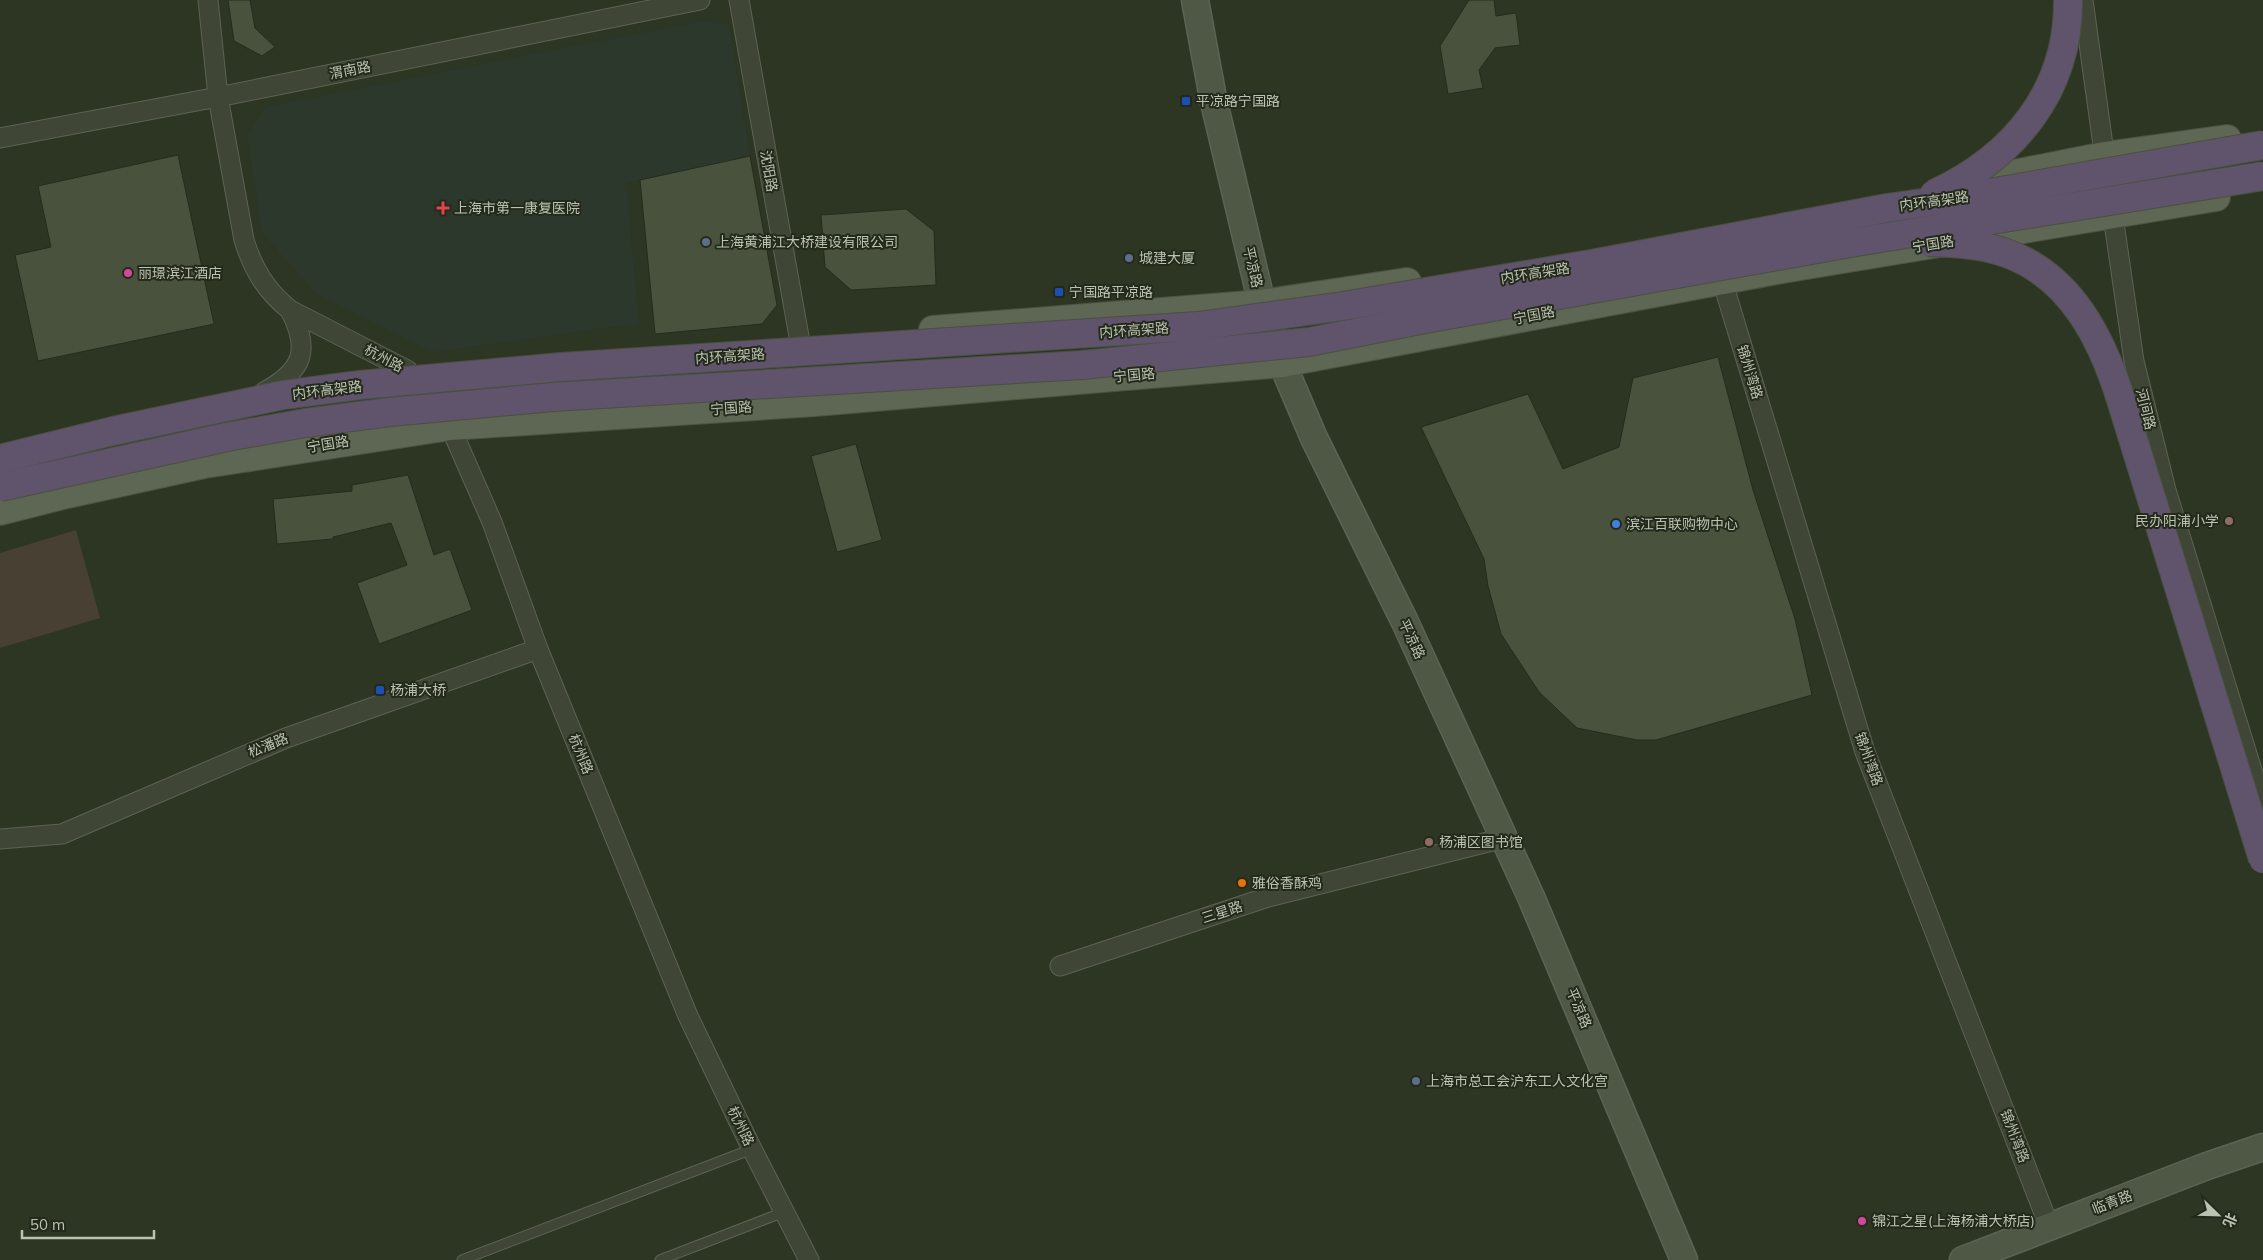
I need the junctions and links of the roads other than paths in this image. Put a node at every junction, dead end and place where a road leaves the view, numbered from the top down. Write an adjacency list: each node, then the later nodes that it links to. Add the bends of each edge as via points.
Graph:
1 (208, 0): 7 (street, 杭州路)
2 (700, 0): 7 (street, 渭南路)
3 (739, 0): 20 (street, 沈阳路)
4 (1195, 0): 18 (main road, 平凉路, via 1214,98)
5 (2068, 0): 14 (highway, bridge, via 2066,34 2056,71 2041,103 2023,130 1992,160 1958,183 1930,196)
6 (2083, 0): 11 (street, 河间路)
7 (218, 97): 9 (street, 渭南路); 19 (street, 杭州路, via 244,240 251,262 275,298)
8 (2263, 133): 11 (main road)
9 (0, 138)
10 (2263, 145): 14 (highway, 内环高架路, bridge)
11 (2105, 156): 15 (street, 河间路); 18 (main road, via 1692,237)
12 (2263, 176): 16 (highway, 内环高架路, bridge)
13 (2263, 189): 15 (main road, 宁国路)
14 (1887, 208): 26 (highway, 内环高架路, bridge, via 1591,264 1208,325 562,367 360,385 283,395)
15 (2112, 216): 17 (main road, 宁国路); 30 (street, 河间路, via 2134,361 2164,481)
16 (1856, 242): 27 (highway, 内环高架路, bridge, via 1310,342 1082,365 553,397 390,412 227,437); 33 (highway, bridge, via 1939,242 1975,245 2006,253 2034,265 2054,281 2093,328 2108,359)
17 (1722, 280): 21 (main road, 宁国路); 38 (street, 锦州湾路, via 1865,752)
18 (1262, 304): 20 (main road); 21 (main road, 平凉路)
19 (290, 310): 22 (street, 杭州路); 23 (street, 杭州路, via 300,329 303,349 294,369 282,383)
20 (800, 342): 22 (main road)
21 (1282, 362): 24 (main road, 宁国路, via 815,402); 31 (main road, 平凉路, via 1314,438)
22 (407, 370): 23 (main road); 24 (street, 杭州路)
23 (264, 392): 25 (main road)
24 (450, 426): 28 (main road, 宁国路, via 204,464); 29 (street, 杭州路, via 492,522)
25 (0, 453)
26 (0, 459)
27 (0, 487)
28 (0, 511)
29 (538, 649): 32 (street, 松潘路, via 286,738 62,834); 36 (street, 杭州路, via 688,1016)
30 (2263, 806)
31 (1504, 838): 34 (street, 三星路, via 1268,897); 42 (main road, 平凉路)
32 (0, 839)
33 (2263, 859)
34 (1060, 966)
35 (2263, 1147): 38 (main road, 临青路)
36 (752, 1149): 37 (street, 杭州路); 39 (lane)
37 (784, 1212): 40 (lane); 41 (street, 杭州路)
38 (2049, 1226): 43 (main road, 临青路)
39 (462, 1260)
40 (660, 1260)
41 (809, 1260)
42 (1684, 1260)
43 (1963, 1260)

